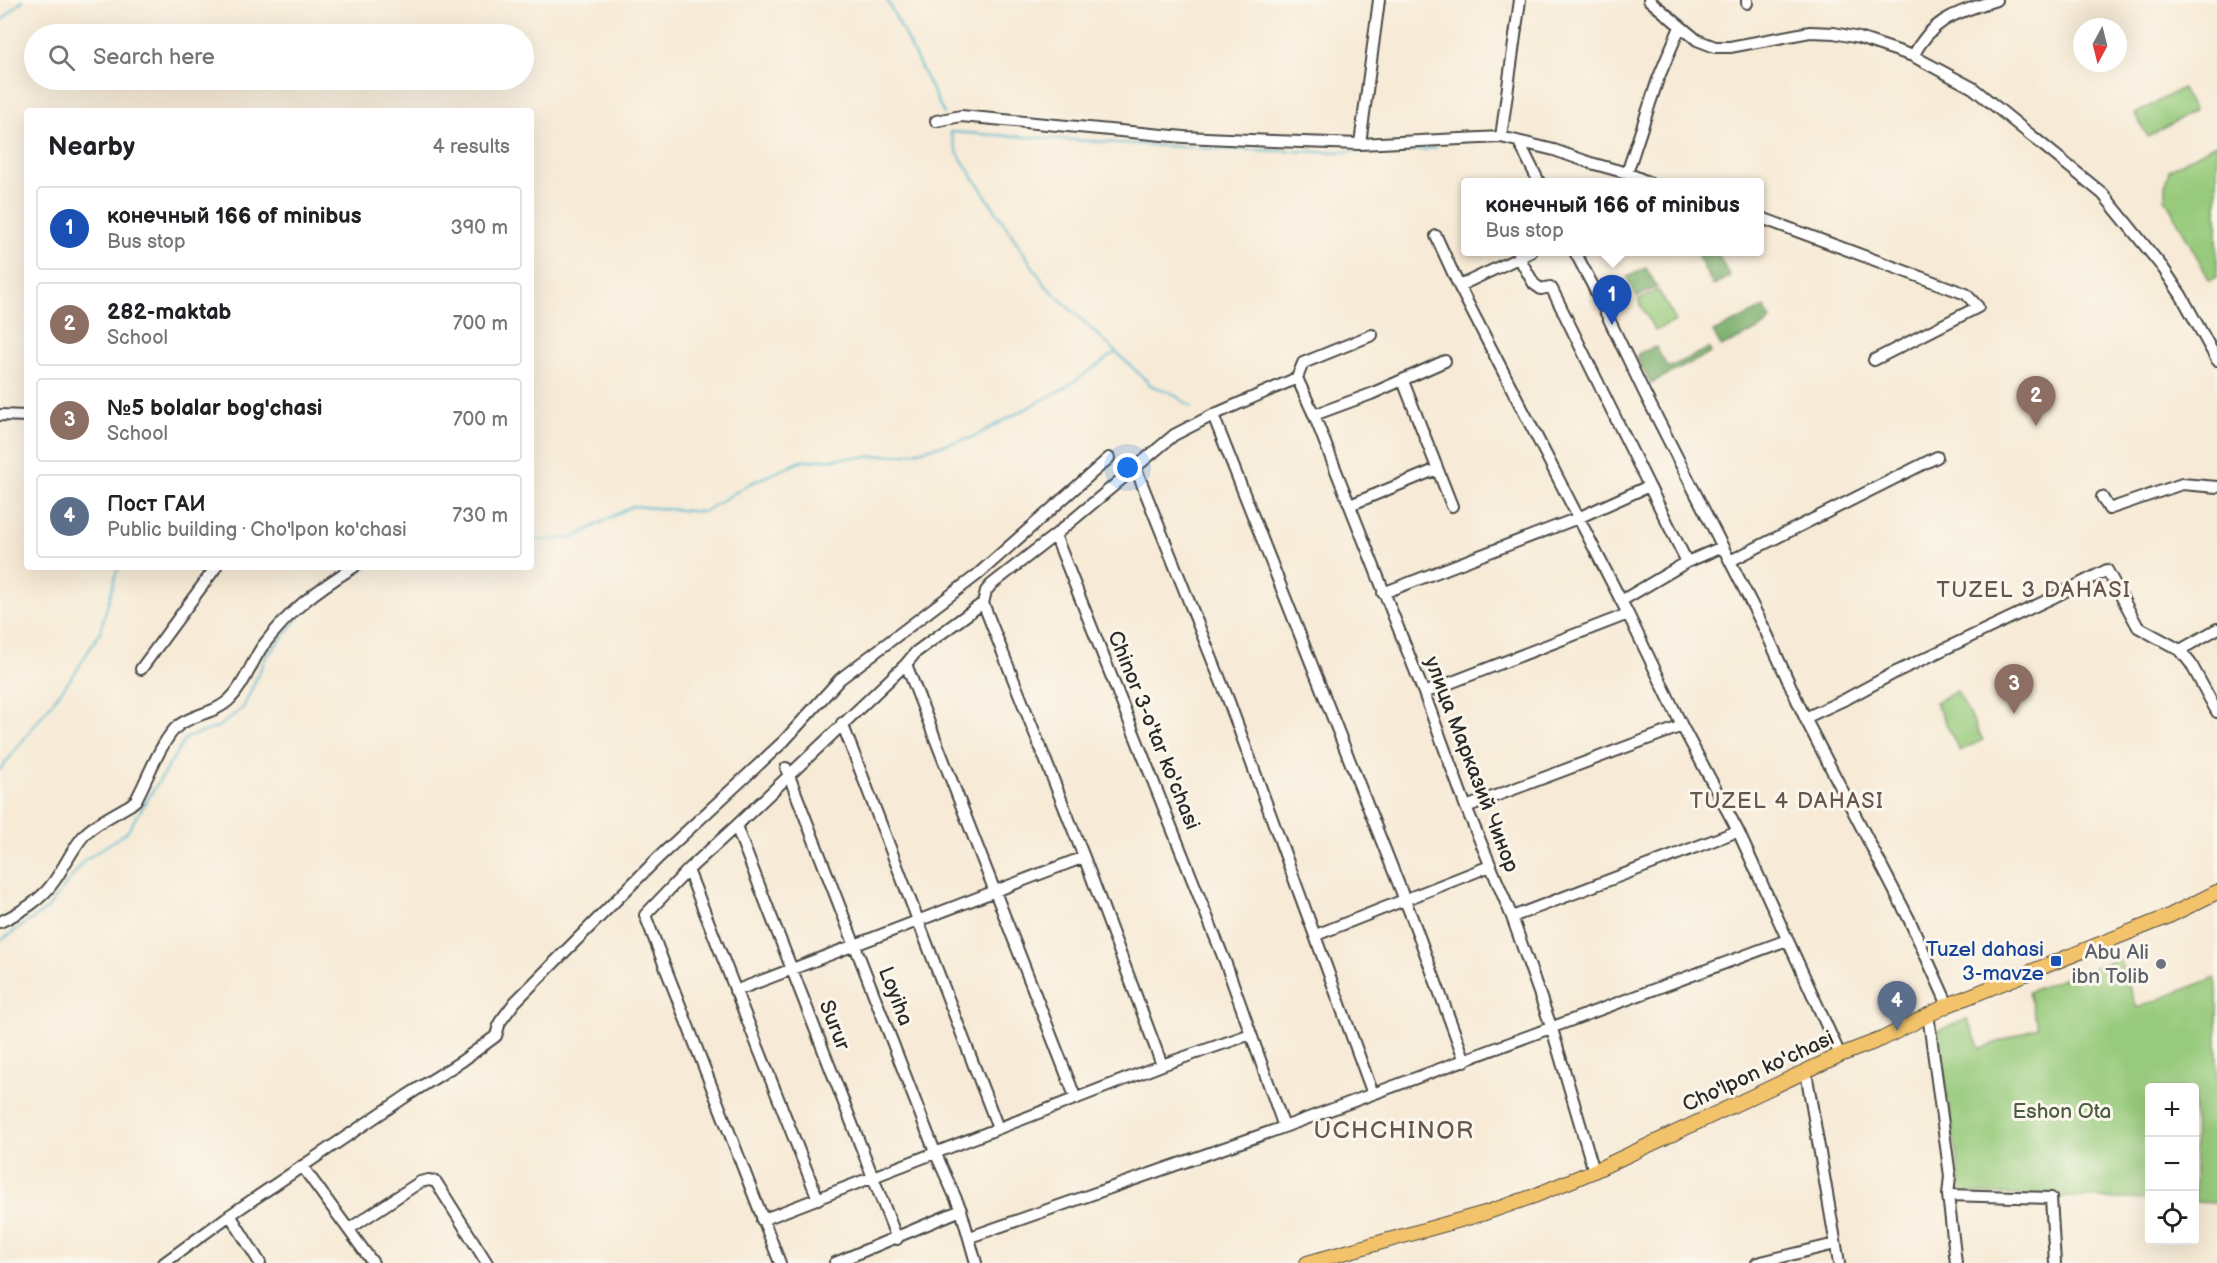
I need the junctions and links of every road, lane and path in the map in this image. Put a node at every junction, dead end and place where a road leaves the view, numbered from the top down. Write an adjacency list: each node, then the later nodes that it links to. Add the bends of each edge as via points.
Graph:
1 (1379, 0): 10 (street)
2 (1520, 0): 8 (street)
3 (1649, 0): 5 (street)
4 (1996, 0): 6 (street, via 1936,25)
5 (1680, 27): 6 (street, via 1715,47 1824,32 1859,38); 11 (street)
6 (1913, 56): 21 (street, via 1953,76 1991,102 2103,194 2163,268)
7 (936, 121): 10 (street, via 961,116 1184,137)
8 (1501, 137): 9 (street); 10 (street)
9 (1519, 141): 11 (street); 12 (street)
10 (1360, 144)
11 (1627, 173): 13 (street)
12 (1537, 178)
13 (1638, 178)
14 (1764, 218): 20 (street, via 1966,294 1978,307)
15 (1436, 236): 18 (street)
16 (1518, 256): 18 (street); 33 (street, via 1534,284 1552,289)
17 (1577, 256): 42 (street)
18 (1458, 283): 39 (street)
19 (1371, 335): 23 (street, via 1303,363)
20 (1874, 360)
21 (2217, 360)
22 (1445, 361): 24 (street)
23 (1297, 378): 26 (street); 27 (street, улица Марказий Чинор)
24 (1402, 381): 27 (street); 32 (street)
25 (0, 415): 28 (street)
26 (1213, 415): 31 (street, via 1174,435); 69 (street)
27 (1314, 415): 37 (street, улица Марказий Чинор)
28 (24, 416)
29 (1937, 457): 43 (street)
30 (1108, 458): 36 (street)
31 (1136, 469): 40 (street); 73 (street)
32 (1437, 470): 37 (street); 38 (street)
33 (1649, 486): 39 (street); 44 (street)
34 (2217, 487): 35 (street, via 2182,484 2109,509)
35 (2102, 497)
36 (1056, 505): 40 (street); 91 (street, via 977,575 840,679 784,741 660,857 515,1002 500,1022 496,1036)
37 (1350, 505): 47 (street, улица Марказий Чинор)
38 (1452, 506)
39 (1578, 518): 47 (street); 48 (street)
40 (1068, 524): 41 (street)
41 (1055, 535): 49 (street, via 991,585); 81 (street, Chinor 3-o'tar ko'chasi, via 1227,964)
42 (1722, 547): 43 (street); 44 (street)
43 (1730, 561): 57 (street)
44 (1687, 562): 48 (street)
45 (214, 570): 54 (street)
46 (349, 570): 72 (street, via 296,608 262,648 230,699 176,728 136,800 89,830 42,895)
47 (1383, 593): 55 (street, улица Марказий Чинор)
48 (1621, 601): 50 (street)
49 (983, 603): 53 (street, via 916,652); 64 (street)
50 (1628, 614): 55 (street); 59 (street)
51 (2217, 629): 52 (street)
52 (2180, 650): 56 (street); 57 (street, via 2138,627 2107,570)
53 (906, 664): 58 (street); 67 (street)
54 (141, 669)
55 (1424, 693): 61 (street, улица Марказий Чинор)
56 (2217, 712)
57 (1805, 718): 78 (street, via 1909,919)
58 (842, 723): 60 (street); 71 (street)
59 (1682, 726): 61 (street); 63 (street)
60 (788, 771): 62 (street); 75 (street, Loyiha)
61 (1466, 807): 65 (street, улица Марказий Чинор)
62 (736, 826): 66 (street); 76 (street, Surur)
63 (1738, 831): 70 (street); 74 (street)
64 (1084, 857): 67 (street); 84 (street)
65 (1490, 866): 69 (street); 70 (street, улица Марказий Чинор)
66 (688, 870): 77 (street); 98 (street, via 645,915)
67 (995, 892): 71 (street); 87 (street)
68 (2217, 892): 78 (main road, Cho'lpon ko'chasi)
69 (1405, 901): 73 (street); 83 (street)
70 (1512, 917): 80 (street, улица Марказий Чинор)
71 (918, 921): 75 (street); 89 (street)
72 (0, 922)
73 (1316, 935): 86 (street)
74 (1787, 940): 80 (street); 82 (street)
75 (855, 945): 76 (street); 90 (street, Loyiha)
76 (792, 970): 77 (street); 93 (street, Surur)
77 (735, 992): 95 (street)
78 (1948, 1005): 79 (main road, Cho'lpon ko'chasi)
79 (1928, 1014): 82 (main road, Cho'lpon ko'chasi, via 1882,1039); 94 (street, via 1950,1176)
80 (1552, 1029): 83 (street); 92 (street, улица Марказий Чинор)
81 (1251, 1034): 84 (street); 88 (street, Chinor 3-o'tar ko'chasi)
82 (1840, 1055): 85 (main road, Cho'lpon ko'chasi)
83 (1465, 1061): 86 (street)
84 (1162, 1065): 87 (street)
85 (1806, 1072): 92 (main road, Cho'lpon ko'chasi); 102 (street)
86 (1373, 1094): 88 (street)
87 (1076, 1099): 89 (street)
88 (1284, 1127): 100 (street)
89 (998, 1128): 90 (street)
90 (935, 1152): 93 (street); 96 (street, Loyiha)
91 (302, 1166): 97 (street); 99 (street)
92 (1594, 1171): 110 (main road, Cho'lpon ko'chasi, via 1485,1213)
93 (873, 1177): 95 (street); 101 (street, Surur)
94 (1948, 1195): 113 (street); 114 (street, via 2051,1198)
95 (818, 1199): 98 (street)
96 (961, 1210): 100 (street, Loyiha); 101 (street)
97 (230, 1215): 103 (street); 104 (street)
98 (762, 1220): 107 (street)
99 (350, 1229): 105 (street); 106 (street, via 420,1182 429,1180 436,1182)
100 (970, 1237): 109 (street, Loyiha)
101 (897, 1239): 108 (street)
102 (1835, 1244): 111 (street); 112 (street)
103 (164, 1263)
104 (260, 1263)
105 (373, 1263)
106 (487, 1263)
107 (780, 1263)
108 (835, 1263)
109 (976, 1263)
110 (1307, 1263)
111 (1757, 1263)
112 (1839, 1263)
113 (1956, 1263)
114 (2055, 1263)

